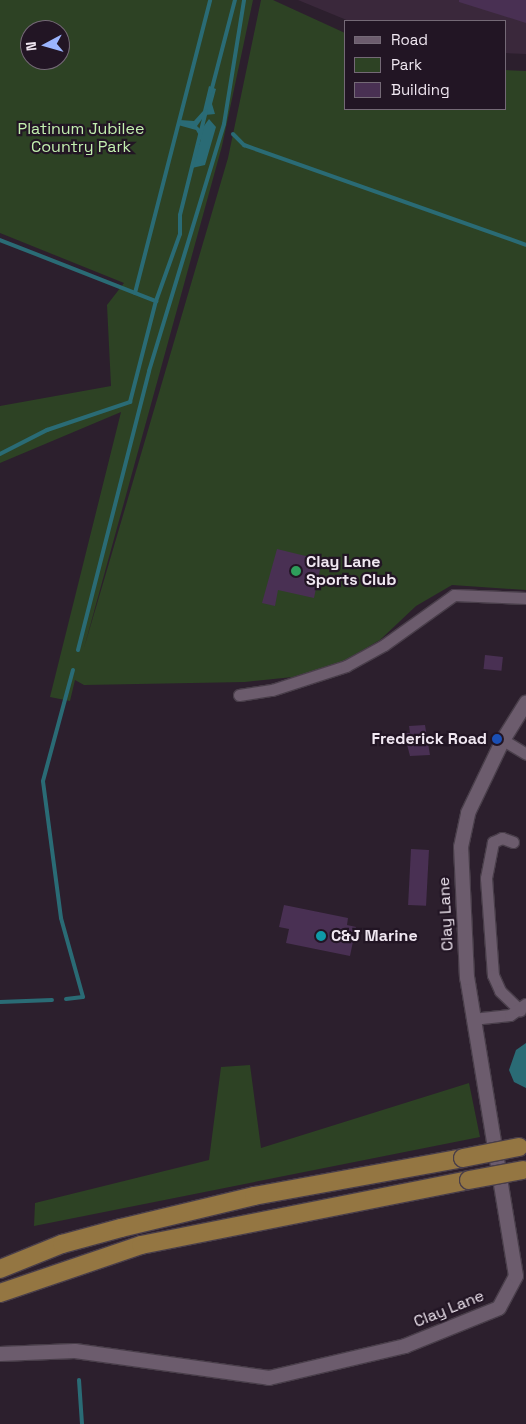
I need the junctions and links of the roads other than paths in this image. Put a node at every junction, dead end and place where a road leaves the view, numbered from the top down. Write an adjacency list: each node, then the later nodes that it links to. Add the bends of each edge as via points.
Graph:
1 (526, 598): 2 (street, via 454,595 384,645 346,666 272,690)
2 (239, 695)
3 (526, 703): 4 (street, Clay Lane)
4 (503, 740): 5 (street); 8 (street, Clay Lane, via 468,813 462,847)
5 (526, 754)
6 (513, 842): 7 (street, via 502,838 493,842 486,878 493,976 500,992)
7 (523, 1007): 8 (street)
8 (472, 1019): 13 (street, Clay Lane, via 516,1276 500,1308 405,1346 269,1378 75,1351)
9 (523, 1147): 11 (highway, bridge, via 159,1219 62,1244)
10 (524, 1170): 12 (highway, bridge, via 141,1244)
11 (0, 1269)
12 (0, 1293)
13 (0, 1354)

